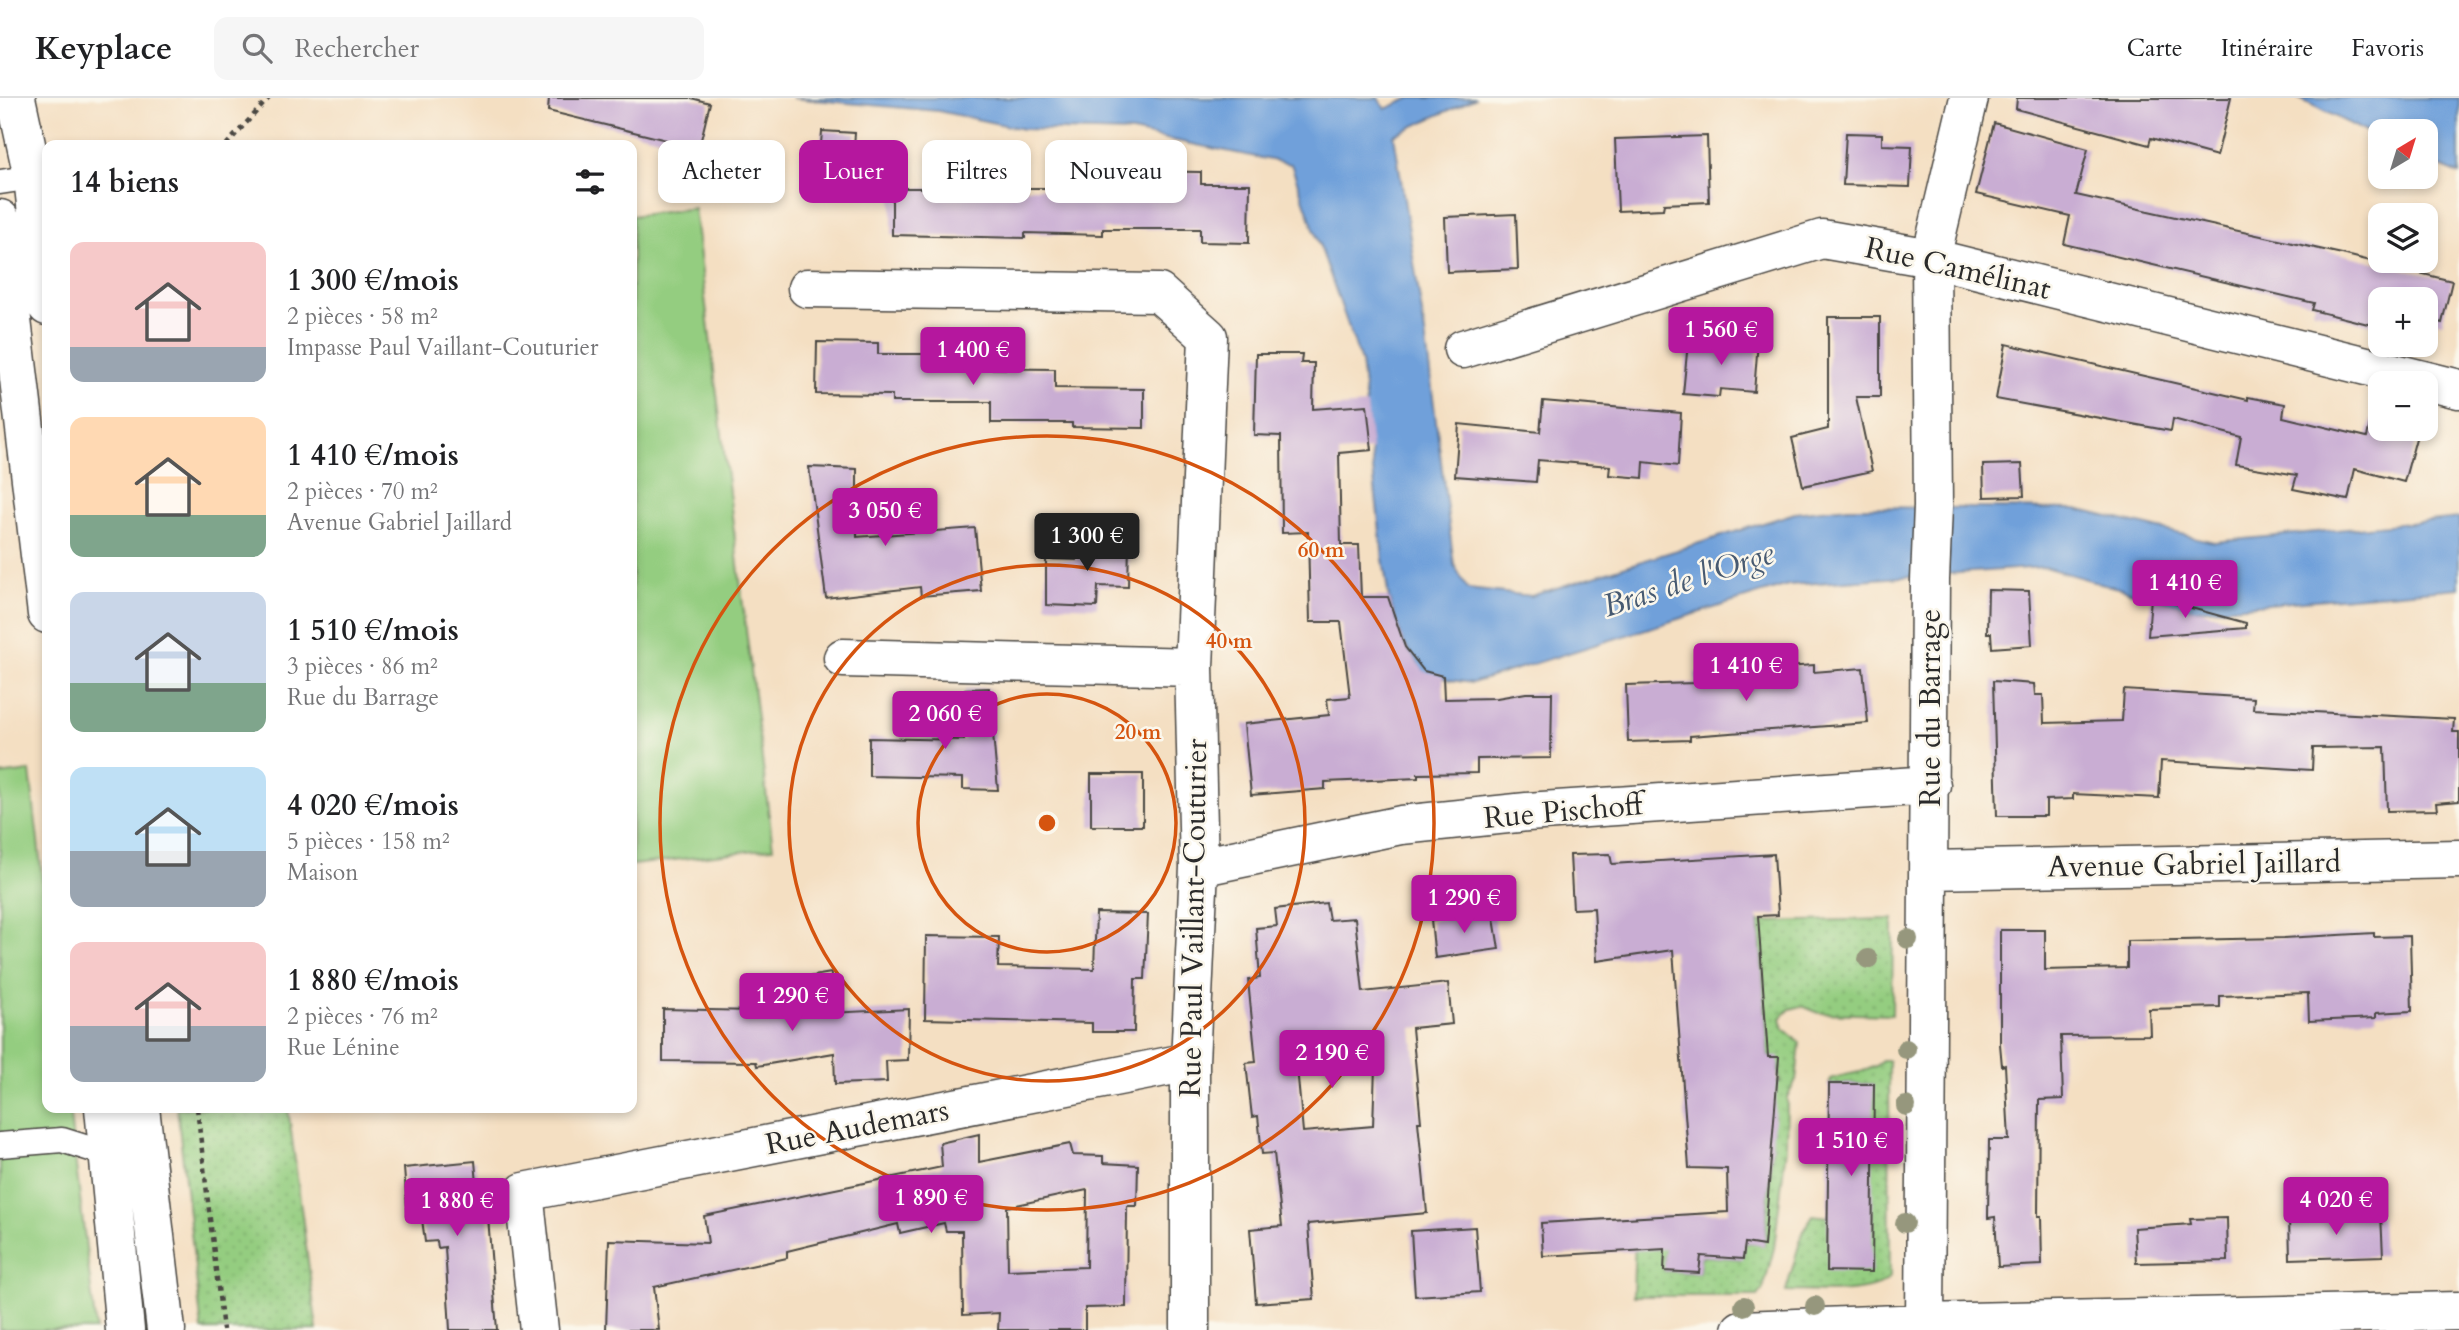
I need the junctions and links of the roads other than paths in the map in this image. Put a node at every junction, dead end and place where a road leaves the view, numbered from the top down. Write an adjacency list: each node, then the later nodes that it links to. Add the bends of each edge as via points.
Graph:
1 (16, 98): 3 (street)
2 (1969, 98): 5 (street, Rue du Barrage)
3 (16, 179): 6 (street)
4 (0, 219): 10 (street)
5 (1931, 258): 8 (street, Rue Camélinat, via 1822,239); 9 (street, Rue Camélinat); 13 (street, Rue du Barrage)
6 (42, 286)
7 (807, 288): 12 (street, Rue Paul Vaillant-Couturier, via 1159,293 1208,337)
8 (1463, 349)
9 (2459, 389)
10 (42, 572)
11 (844, 658): 12 (street)
12 (1194, 667): 15 (street, Rue Paul Vaillant-Couturier)
13 (1931, 785): 15 (street, Rue Pischoff, via 1401,825); 16 (street, Rue du Barrage)
14 (2459, 859): 16 (street, Avenue Gabriel Jaillard)
15 (1199, 867): 17 (street, Rue Paul Vaillant-Couturier)
16 (1929, 870): 23 (street, Rue du Barrage)
17 (1189, 1062): 26 (street, Rue Audemars, via 524,1192); 27 (street, Rue Paul Vaillant-Couturier)
18 (106, 1113): 21 (street)
19 (139, 1113): 21 (street)
20 (0, 1145): 21 (lane, via 62,1140)
21 (128, 1156): 24 (street); 25 (street)
22 (2459, 1311): 23 (street)
23 (1925, 1323): 29 (street)
24 (125, 1330)
25 (166, 1330)
26 (539, 1330)
27 (1190, 1330)
28 (1741, 1330): 29 (street)
29 (1756, 1330)

